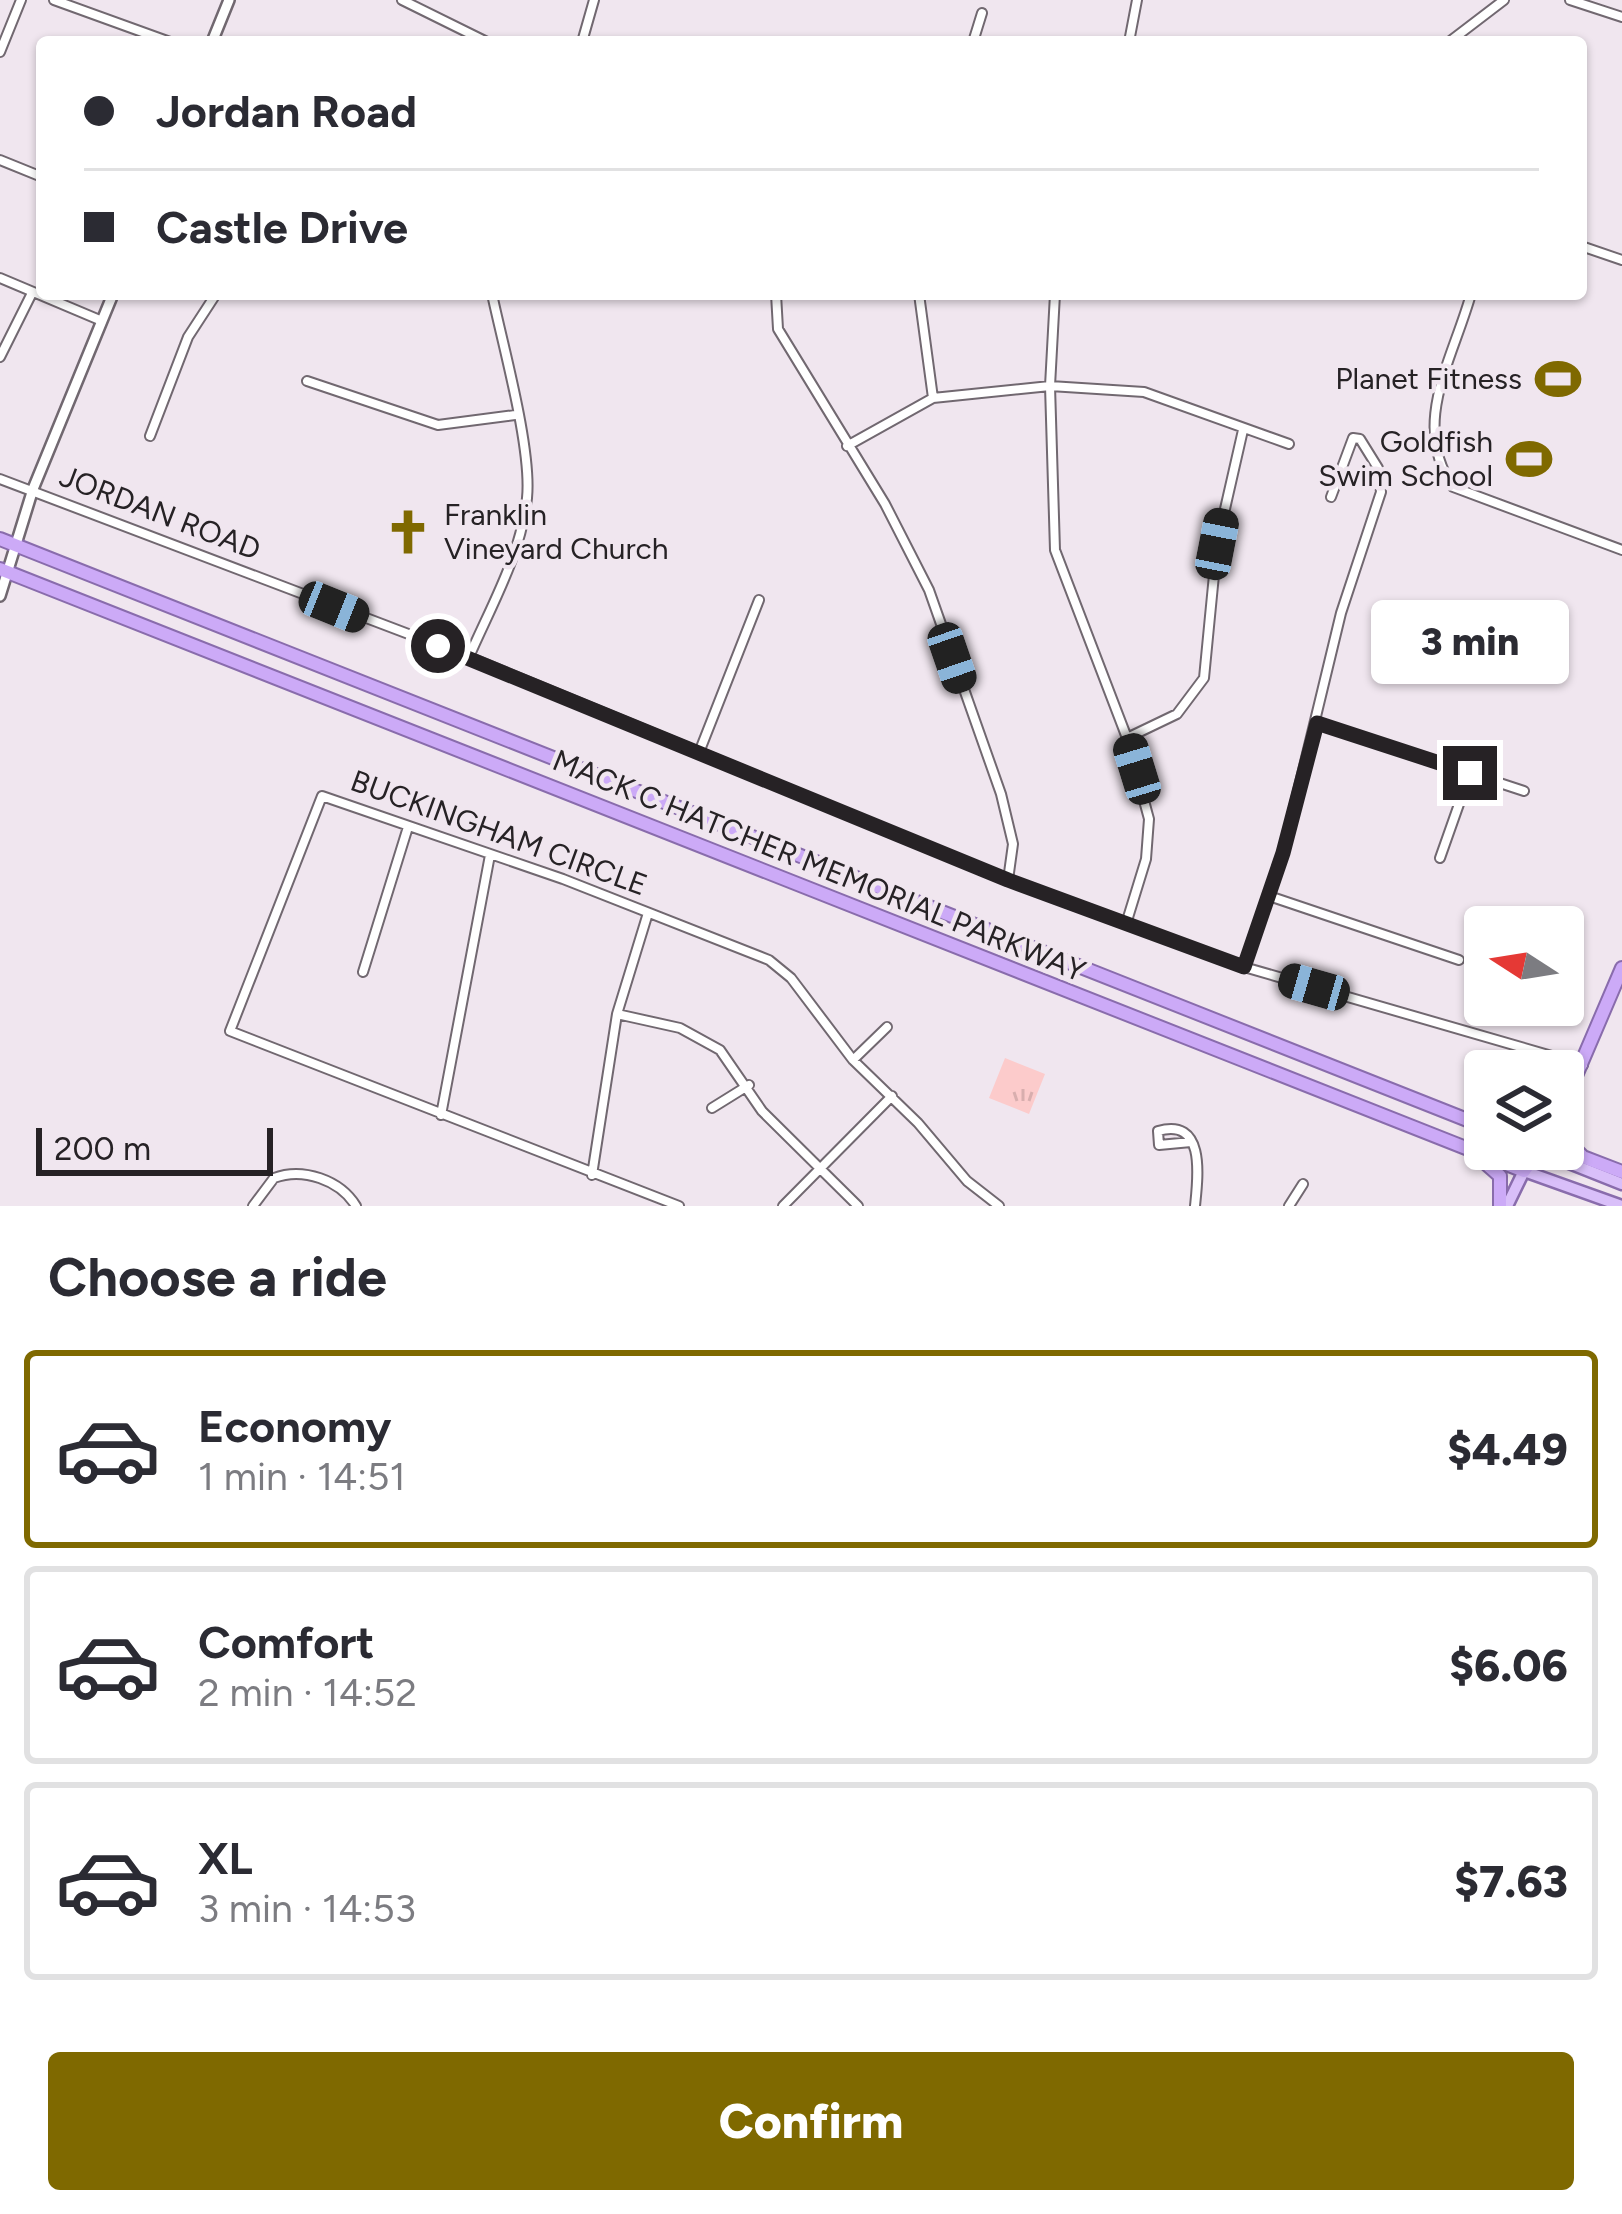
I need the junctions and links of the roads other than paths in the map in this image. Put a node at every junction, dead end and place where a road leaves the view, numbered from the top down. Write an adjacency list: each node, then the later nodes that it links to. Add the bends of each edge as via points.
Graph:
1 (22, 0): 20 (street)
2 (54, 0): 11 (street)
3 (229, 0): 14 (street)
4 (402, 0): 15 (street)
5 (594, 0): 16 (street)
6 (1137, 0): 18 (street)
7 (1504, 0): 19 (street)
8 (1570, 0): 10 (street)
9 (982, 14): 17 (street)
10 (1622, 17)
11 (127, 30): 12 (street); 13 (street)
12 (124, 36)
13 (148, 36)
14 (214, 36)
15 (475, 36)
16 (584, 36)
17 (976, 36)
18 (1130, 36)
19 (1457, 36)
20 (0, 52)
21 (0, 160): 22 (street)
22 (36, 175)
23 (1587, 248): 24 (street)
24 (1622, 260)
25 (0, 278): 26 (street)
26 (32, 293): 27 (street); 37 (street)
27 (36, 295)
28 (50, 300): 36 (street)
29 (110, 300): 36 (street)
30 (212, 300): 43 (street, via 188,338)
31 (493, 300): 41 (street)
32 (776, 300): 45 (street, via 778,329)
33 (920, 300): 40 (street)
34 (1055, 300): 39 (street)
35 (1469, 300): 50 (street, via 1436,395 1438,466 1453,488)
36 (102, 321): 47 (street)
37 (0, 357)
38 (307, 381): 41 (street, via 438,425)
39 (1051, 386): 40 (street); 42 (street, via 1144,392); 56 (street, via 1055,550)
40 (933, 398): 45 (street)
41 (515, 416): 54 (street, via 527,501 500,593)
42 (1243, 430): 44 (street); 56 (street, via 1217,544 1204,678 1177,714)
43 (150, 436)
44 (1289, 444)
45 (847, 446): 63 (street, via 929,590 1001,794 1013,844)
46 (0, 479): 47 (street, JORDAN ROAD)
47 (33, 490): 49 (street); 54 (street, JORDAN ROAD)
48 (1331, 497): 55 (street, via 1346,448 1360,439 1378,468 1381,492 1341,613)
49 (7, 542): 51 (street); 81 (highway, MACK C HATCHER MEMORIAL PARKWAY)
50 (1622, 550)
51 (3, 570): 52 (street); 80 (highway, MACK C HATCHER MEMORIAL PARKWAY)
52 (0, 596)
53 (759, 600): 57 (street)
54 (469, 657): 57 (street, JORDAN ROAD)
55 (1317, 723): 58 (street); 64 (street)
56 (1127, 738): 66 (street, via 1149,819)
57 (700, 750): 63 (street, JORDAN ROAD)
58 (1470, 773): 59 (street); 62 (street)
59 (1524, 791)
60 (408, 827): 61 (street, BUCKINGHAM CIRCLE); 70 (street); 79 (street, BUCKINGHAM CIRCLE, via 322,796 230,1030)
61 (490, 855): 65 (street, BUCKINGHAM CIRCLE); 79 (street)
62 (1440, 858)
63 (1008, 880): 66 (street, JORDAN ROAD)
64 (1269, 896): 67 (street); 68 (street)
65 (648, 914): 71 (street); 74 (street, BUCKINGHAM CIRCLE, via 769,960)
66 (1126, 924): 68 (street, JORDAN ROAD)
67 (1459, 960)
68 (1244, 967): 73 (street, JORDAN ROAD)
69 (1622, 968): 75 (highway)
70 (363, 972)
71 (616, 1014): 76 (street, via 701,1039); 88 (street)
72 (887, 1027): 74 (street)
73 (1510, 1050)
74 (853, 1060): 77 (street, BUCKINGHAM CIRCLE)
75 (1584, 1064)
76 (748, 1085): 78 (street); 84 (street, via 762,1111)
77 (892, 1096): 84 (street); 97 (street, BUCKINGHAM CIRCLE)
78 (712, 1108)
79 (441, 1115): 88 (street, BUCKINGHAM CIRCLE)
80 (1390, 1118): 86 (highway, MACK C HATCHER MEMORIAL PARKWAY); 100 (highway, via 1494,1168)
81 (1464, 1118)
82 (1191, 1142): 98 (street, via 1200,1163)
83 (1584, 1158): 87 (highway)
84 (824, 1167): 95 (street); 96 (street)
85 (1584, 1169): 90 (main road)
86 (1524, 1171): 91 (main road, MACK C HATCHER MEMORIAL PARKWAY); 100 (main road)
87 (1622, 1172)
88 (592, 1174): 94 (street, BUCKINGHAM CIRCLE)
89 (1303, 1184): 99 (street)
90 (1622, 1184)
91 (1622, 1205)
92 (254, 1206): 93 (street, via 286,1174 323,1180)
93 (356, 1206)
94 (679, 1206)
95 (783, 1206)
96 (858, 1206)
97 (999, 1206)
98 (1195, 1206)
99 (1289, 1206)
100 (1503, 1206)

